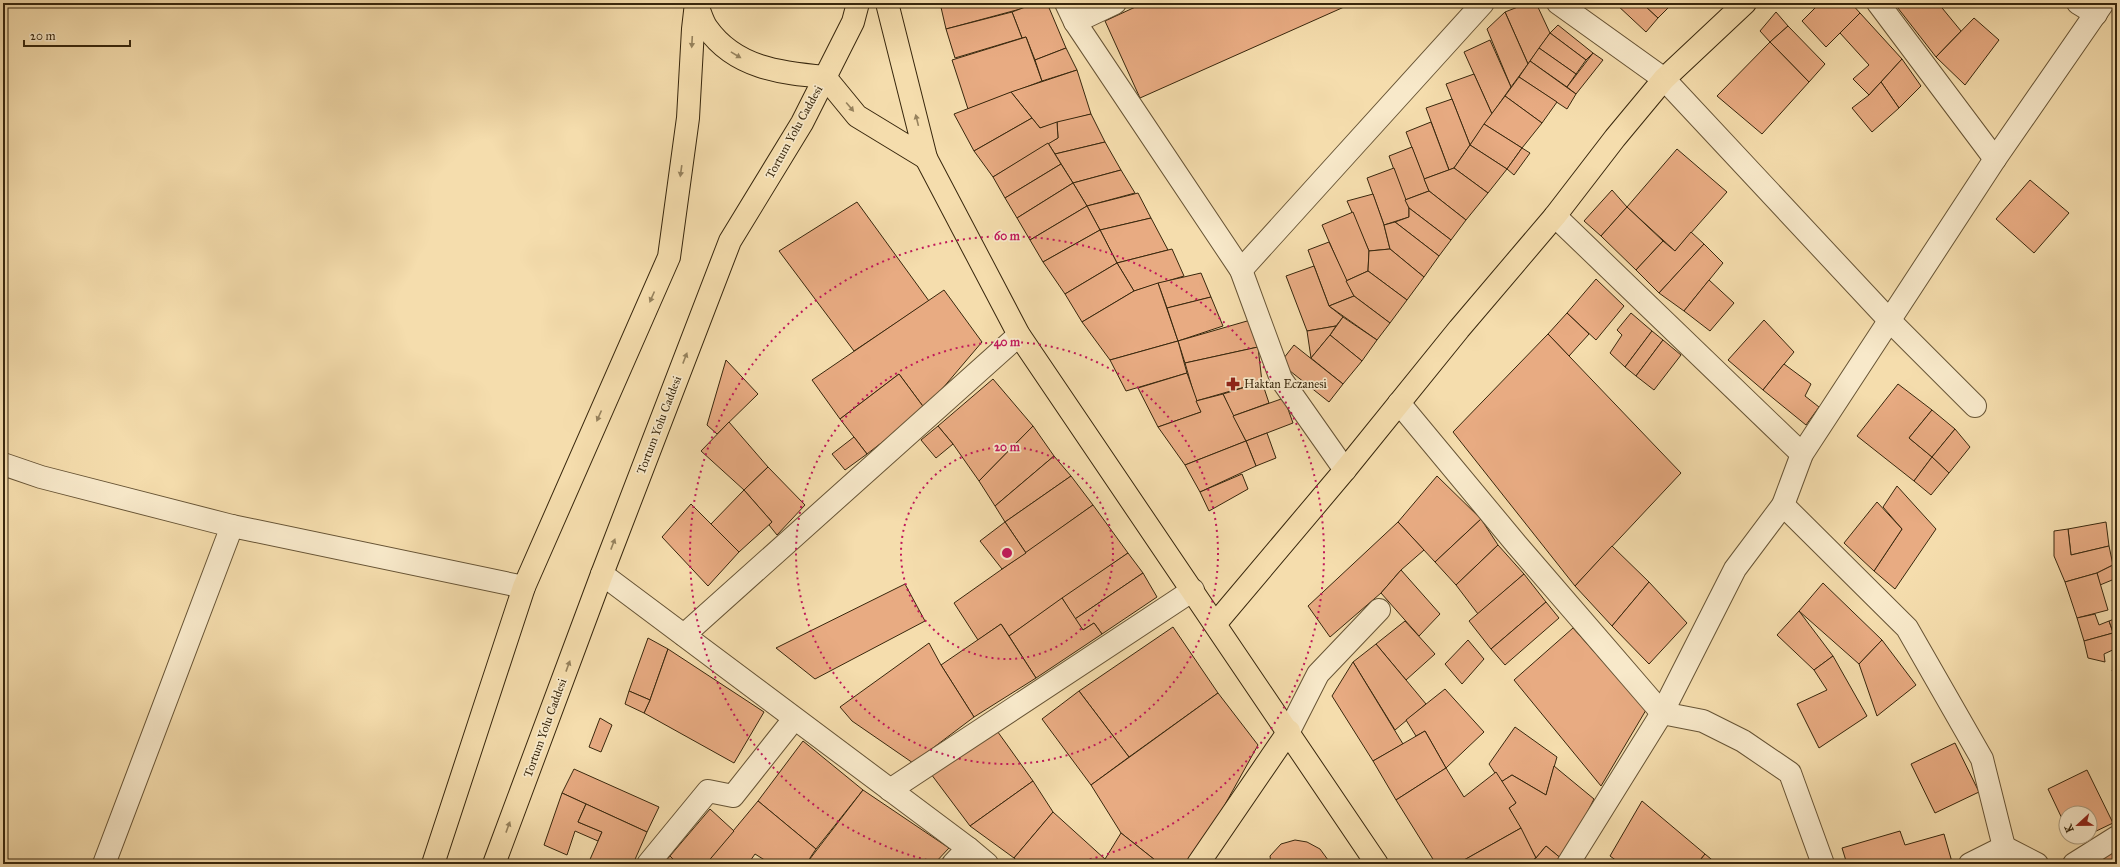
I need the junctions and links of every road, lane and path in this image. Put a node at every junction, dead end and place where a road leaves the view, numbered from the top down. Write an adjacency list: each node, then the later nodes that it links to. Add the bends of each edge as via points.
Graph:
1 (696, 3): 11 (main road, one-way to 11, via 707,28 732,54 760,67 784,74); 27 (main road, one-way to 27, via 688,118 669,257)
2 (858, 3): 11 (main road, Tortum Yolu Caddesi, via 853,22)
3 (887, 3): 13 (main road, one-way to 3)
4 (1116, 3): 10 (street)
5 (1483, 3): 16 (street)
6 (1558, 3): 12 (street)
7 (1745, 3): 12 (main road)
8 (1878, 3): 14 (street)
9 (2092, 7): 14 (street)
10 (1070, 12): 16 (street)
11 (825, 77): 13 (main road, one-way to 13, via 857,116); 26 (main road, Tortum Yolu Caddesi, one-way to 11, via 730,242 802,123)
12 (1664, 79): 15 (main road); 17 (street)
13 (926, 158): 18 (main road)
14 (1995, 159): 17 (street)
15 (1555, 216): 19 (main road); 21 (street)
16 (1241, 270): 23 (street, via 1281,378)
17 (1890, 321): 20 (street); 21 (street)
18 (1019, 335): 28 (main road); 31 (street)
19 (1399, 403): 23 (main road); 32 (street)
20 (1976, 406)
21 (1802, 454): 24 (street)
22 (3, 464): 25 (street)
23 (1345, 470): 30 (main road)
24 (1783, 505): 32 (street, via 1734,569); 37 (street, via 1907,628 1982,759)
25 (232, 526): 27 (street); 39 (street)
26 (602, 574): 31 (street); 41 (main road, Tortum Yolu Caddesi, one-way to 26)
27 (524, 587): 40 (main road)
28 (1194, 590): 30 (main road); 35 (street)
29 (1379, 610): 34 (street, via 1318,674)
30 (1216, 623): 34 (main road)
31 (684, 635): 33 (street)
32 (1662, 714): 47 (street); 48 (street, via 1703,721 1743,741 1790,773)
33 (794, 719): 35 (street); 42 (street, via 733,796 708,791)
34 (1289, 730): 45 (main road); 46 (main road)
35 (890, 790): 38 (street)
36 (2117, 837): 51 (street)
37 (2004, 847): 49 (street); 50 (street)
38 (968, 848): 43 (street); 44 (street)
39 (104, 864)
40 (433, 864)
41 (494, 864)
42 (648, 864)
43 (953, 864)
44 (986, 864)
45 (1198, 864)
46 (1377, 864)
47 (1568, 864)
48 (1823, 864)
49 (1970, 864)
50 (2037, 864)
51 (2074, 864)

